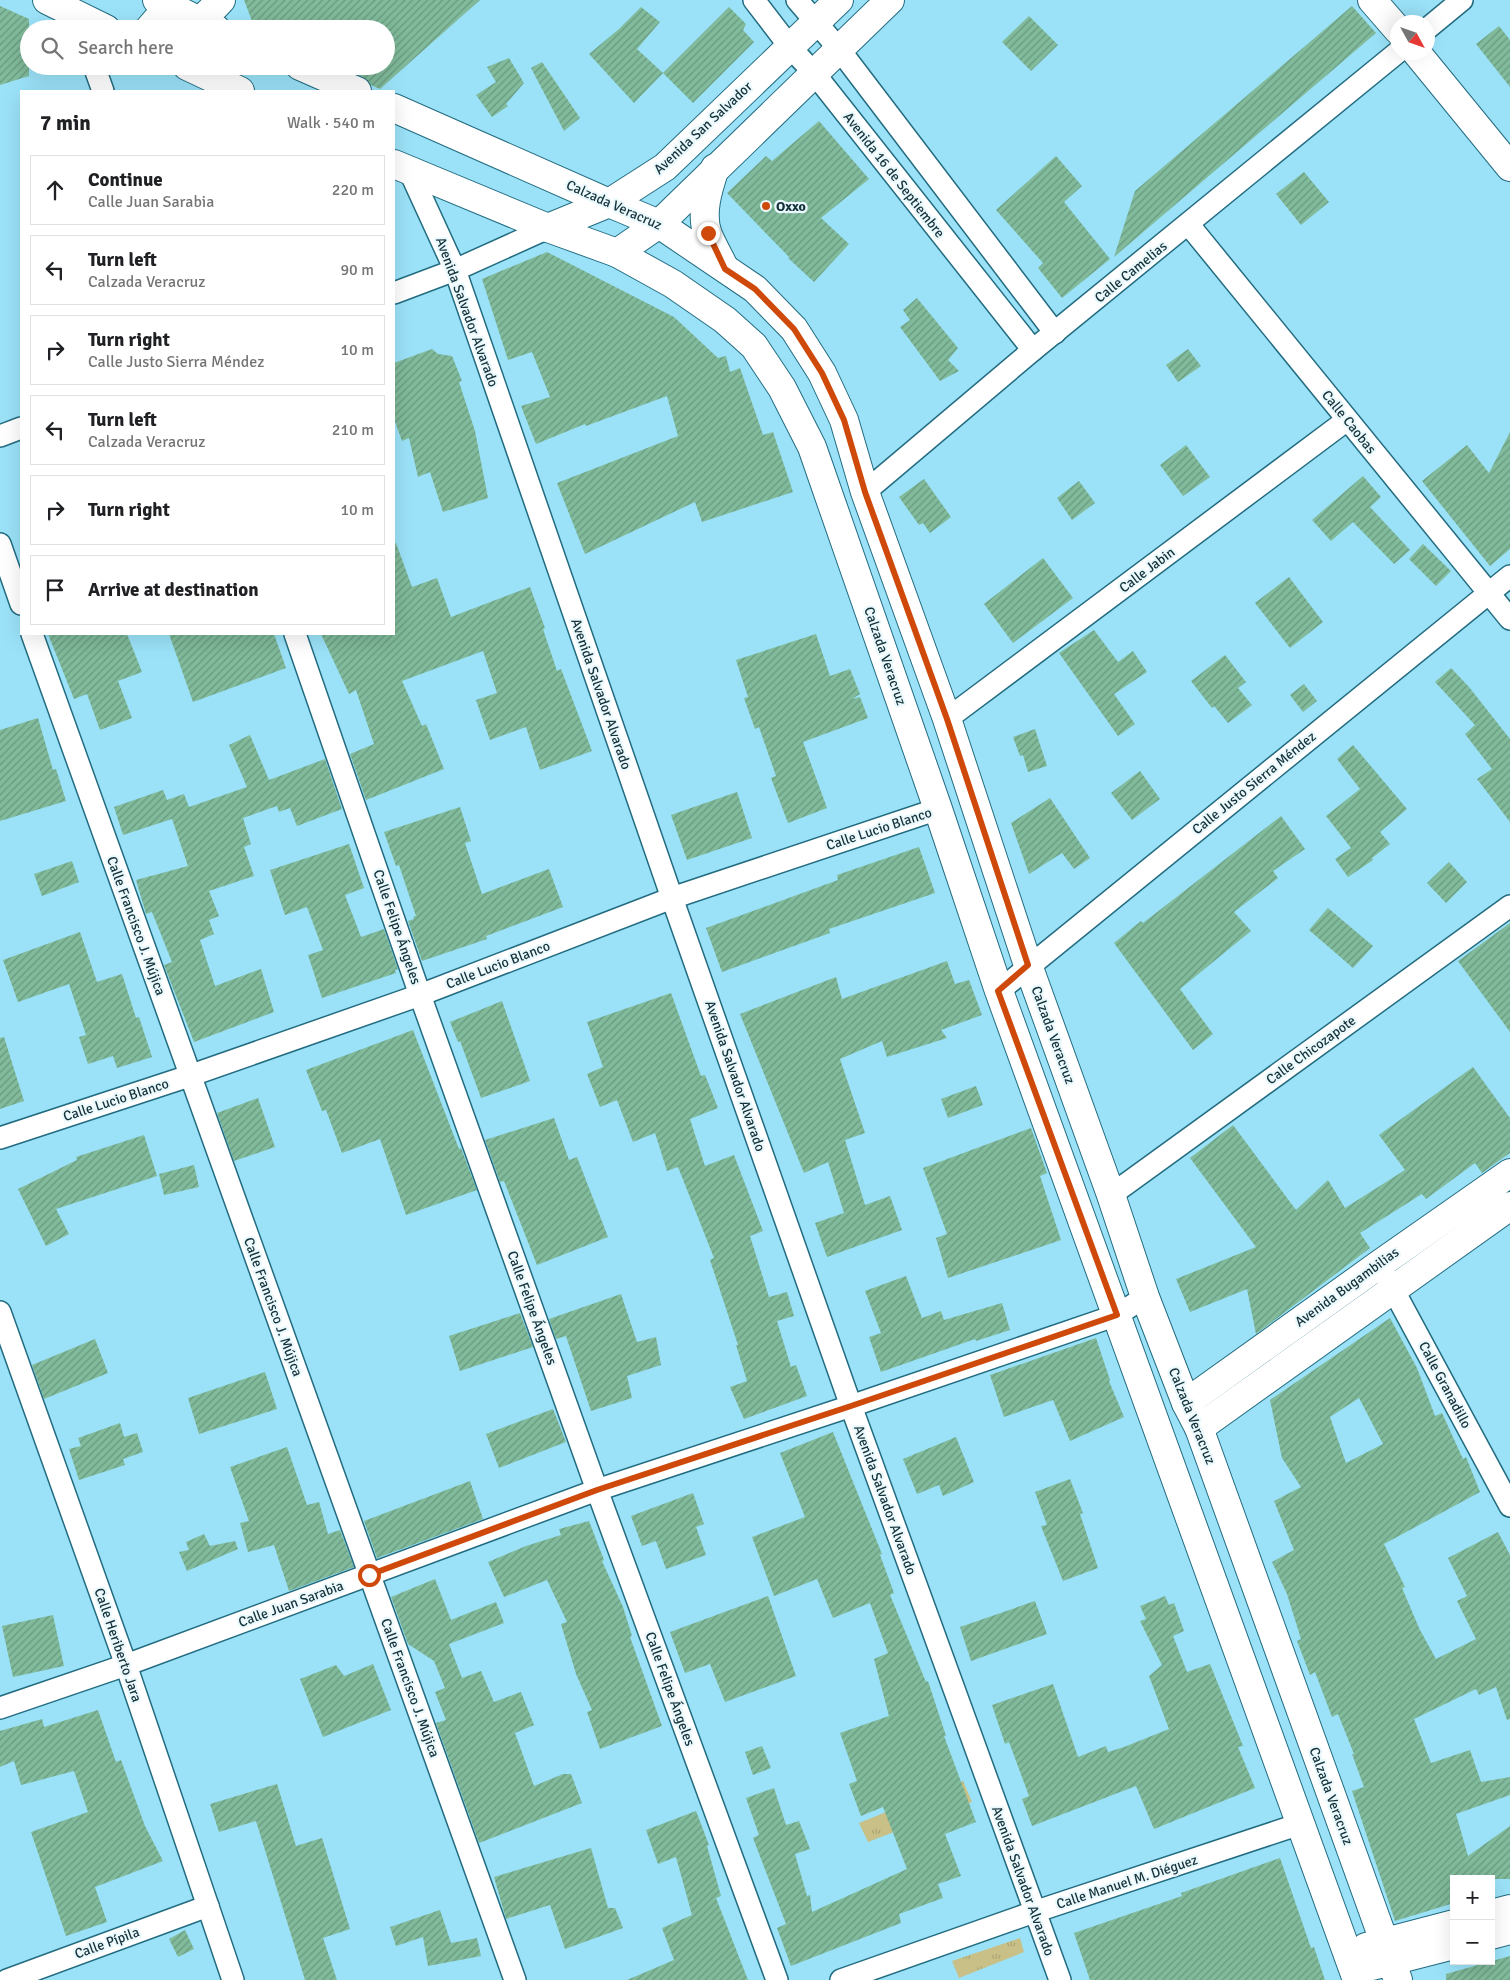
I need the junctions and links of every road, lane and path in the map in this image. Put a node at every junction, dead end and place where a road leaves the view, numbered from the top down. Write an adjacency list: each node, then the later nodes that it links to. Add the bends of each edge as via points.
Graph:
1 (47, 0): 10 (main road)
2 (221, 0): 13 (main road)
3 (754, 0): 17 (street, Avenida 16 de Septiembre)
4 (797, 0): 16 (street)
5 (839, 0): 16 (main road, Avenida San Salvador)
6 (890, 0): 18 (main road)
7 (1372, 0): 14 (main road)
8 (1462, 0): 15 (street)
9 (166, 2): 11 (main road); 12 (main road)
10 (76, 20)
11 (155, 20)
12 (194, 20)
13 (207, 20)
14 (1390, 21)
15 (1435, 22)
16 (815, 23): 17 (main road, Avenida San Salvador); 18 (street)
17 (790, 47): 21 (street, Avenida 16 de Septiembre); 32 (main road, Avenida San Salvador, via 665,167)
18 (839, 49): 21 (main road); 40 (street)
19 (1390, 59): 34 (street, Calle Camelias)
20 (1423, 60): 29 (main road)
21 (814, 73): 31 (main road); 41 (street, Avenida 16 de Septiembre)
22 (97, 75): 25 (street)
23 (206, 75): 26 (main road)
24 (321, 75): 27 (main road)
25 (103, 90)
26 (238, 90)
27 (355, 90)
28 (395, 108): 32 (main road, Calzada Veracruz)
29 (1510, 167)
30 (402, 168): 35 (main road, Calzada Veracruz); 38 (street, Avenida Salvador Alvarado)
31 (715, 168): 33 (main road); 37 (main road, via 707,192 705,214 708,233)
32 (609, 203): 33 (main road, Calzada Veracruz); 35 (main road, Avenida San Salvador)
33 (659, 224): 36 (main road); 37 (main road, Calzada Veracruz)
34 (1189, 225): 40 (street, Calle Camelias); 42 (street, Calle Caobas)
35 (548, 228): 36 (main road, Calzada Veracruz); 38 (street)
36 (617, 253): 54 (main road, Calzada Veracruz, via 673,284 725,320 754,346 782,388 812,448)
37 (725, 269): 45 (main road, Calzada Veracruz, via 755,289 794,329 822,373 844,420)
38 (455, 270): 39 (street); 55 (street, Avenida Salvador Alvarado)
39 (395, 293)
40 (1055, 333): 41 (street, Calle Camelias)
41 (1033, 350): 45 (street, Calle Camelias)
42 (1347, 420): 48 (street, Calle Caobas); 53 (street, Calle Jabin)
43 (20, 428): 44 (street)
44 (0, 436)
45 (865, 492): 53 (main road, Calzada Veracruz)
46 (0, 544): 49 (street)
47 (1510, 576): 48 (street, Calle Justo Sierra Méndez)
48 (1488, 593): 50 (street, Calle Caobas); 57 (street, Calle Justo Sierra Méndez)
49 (20, 601)
50 (1510, 619)
51 (32, 635): 60 (street, Calle Francisco J. Mújica)
52 (295, 635): 59 (street, Calle Felipe Ángeles)
53 (947, 719): 57 (main road, Calzada Veracruz)
54 (938, 809): 55 (street, Calle Lucio Blanco); 58 (main road, Calzada Veracruz)
55 (672, 898): 59 (street, Calle Lucio Blanco); 71 (street, Avenida Salvador Alvarado)
56 (1510, 906): 63 (street, Calle Chicozapote)
57 (1028, 965): 58 (street, Calle Justo Sierra Méndez); 63 (main road, Calzada Veracruz)
58 (998, 991): 69 (main road, Calzada Veracruz)
59 (420, 995): 60 (street, Calle Lucio Blanco); 73 (street, Calle Felipe Ángeles)
60 (189, 1076): 61 (street, Calle Lucio Blanco); 75 (street, Calle Francisco J. Mújica)
61 (0, 1138)
62 (1510, 1173): 65 (main road, Avenida Bugambilias)
63 (1111, 1195): 67 (main road, Calzada Veracruz)
64 (1510, 1206): 66 (main road, Avenida Bugambilias)
65 (1380, 1264): 66 (street, Calle Granadillo); 70 (main road, Avenida Bugambilias)
66 (1393, 1290): 72 (main road, Avenida Bugambilias); 74 (street, Calle Granadillo)
67 (1145, 1297): 69 (street, Calle Juan Sarabia); 70 (main road, Calzada Veracruz)
68 (0, 1312): 76 (street, Calle Heriberto Jara)
69 (1117, 1315): 71 (street, Calle Juan Sarabia); 78 (main road, Calzada Veracruz)
70 (1186, 1404): 72 (main road, Calzada Veracruz)
71 (851, 1406): 73 (street, Calle Juan Sarabia); 81 (street, Avenida Salvador Alvarado)
72 (1200, 1428): 87 (main road, Calzada Veracruz)
73 (597, 1490): 75 (street, Calle Juan Sarabia); 92 (street, Calle Felipe Ángeles)
74 (1510, 1506)
75 (369, 1575): 76 (street, Calle Juan Sarabia); 91 (street, Calle Francisco J. Mújica)
76 (126, 1665): 77 (street, Calle Juan Sarabia); 79 (street, Calle Heriberto Jara)
77 (0, 1708)
78 (1300, 1824): 81 (street, Calle Manuel M. Diéguez); 88 (main road, Calzada Veracruz)
79 (208, 1906): 89 (street, Calle Pípila); 90 (street, Calle Heriberto Jara)
80 (1510, 1908): 82 (main road)
81 (1034, 1912): 93 (street, Calle Manuel M. Diéguez); 94 (street, Avenida Salvador Alvarado)
82 (1495, 1913)
83 (1450, 1926): 87 (main road)
84 (1510, 1930): 85 (main road)
85 (1495, 1934)
86 (1450, 1946): 87 (main road)
87 (1391, 1961): 88 (main road)
88 (1353, 1968)
89 (6, 1980)
90 (233, 1980)
91 (515, 1980)
92 (778, 1980)
93 (842, 1980)
94 (1060, 1980)

